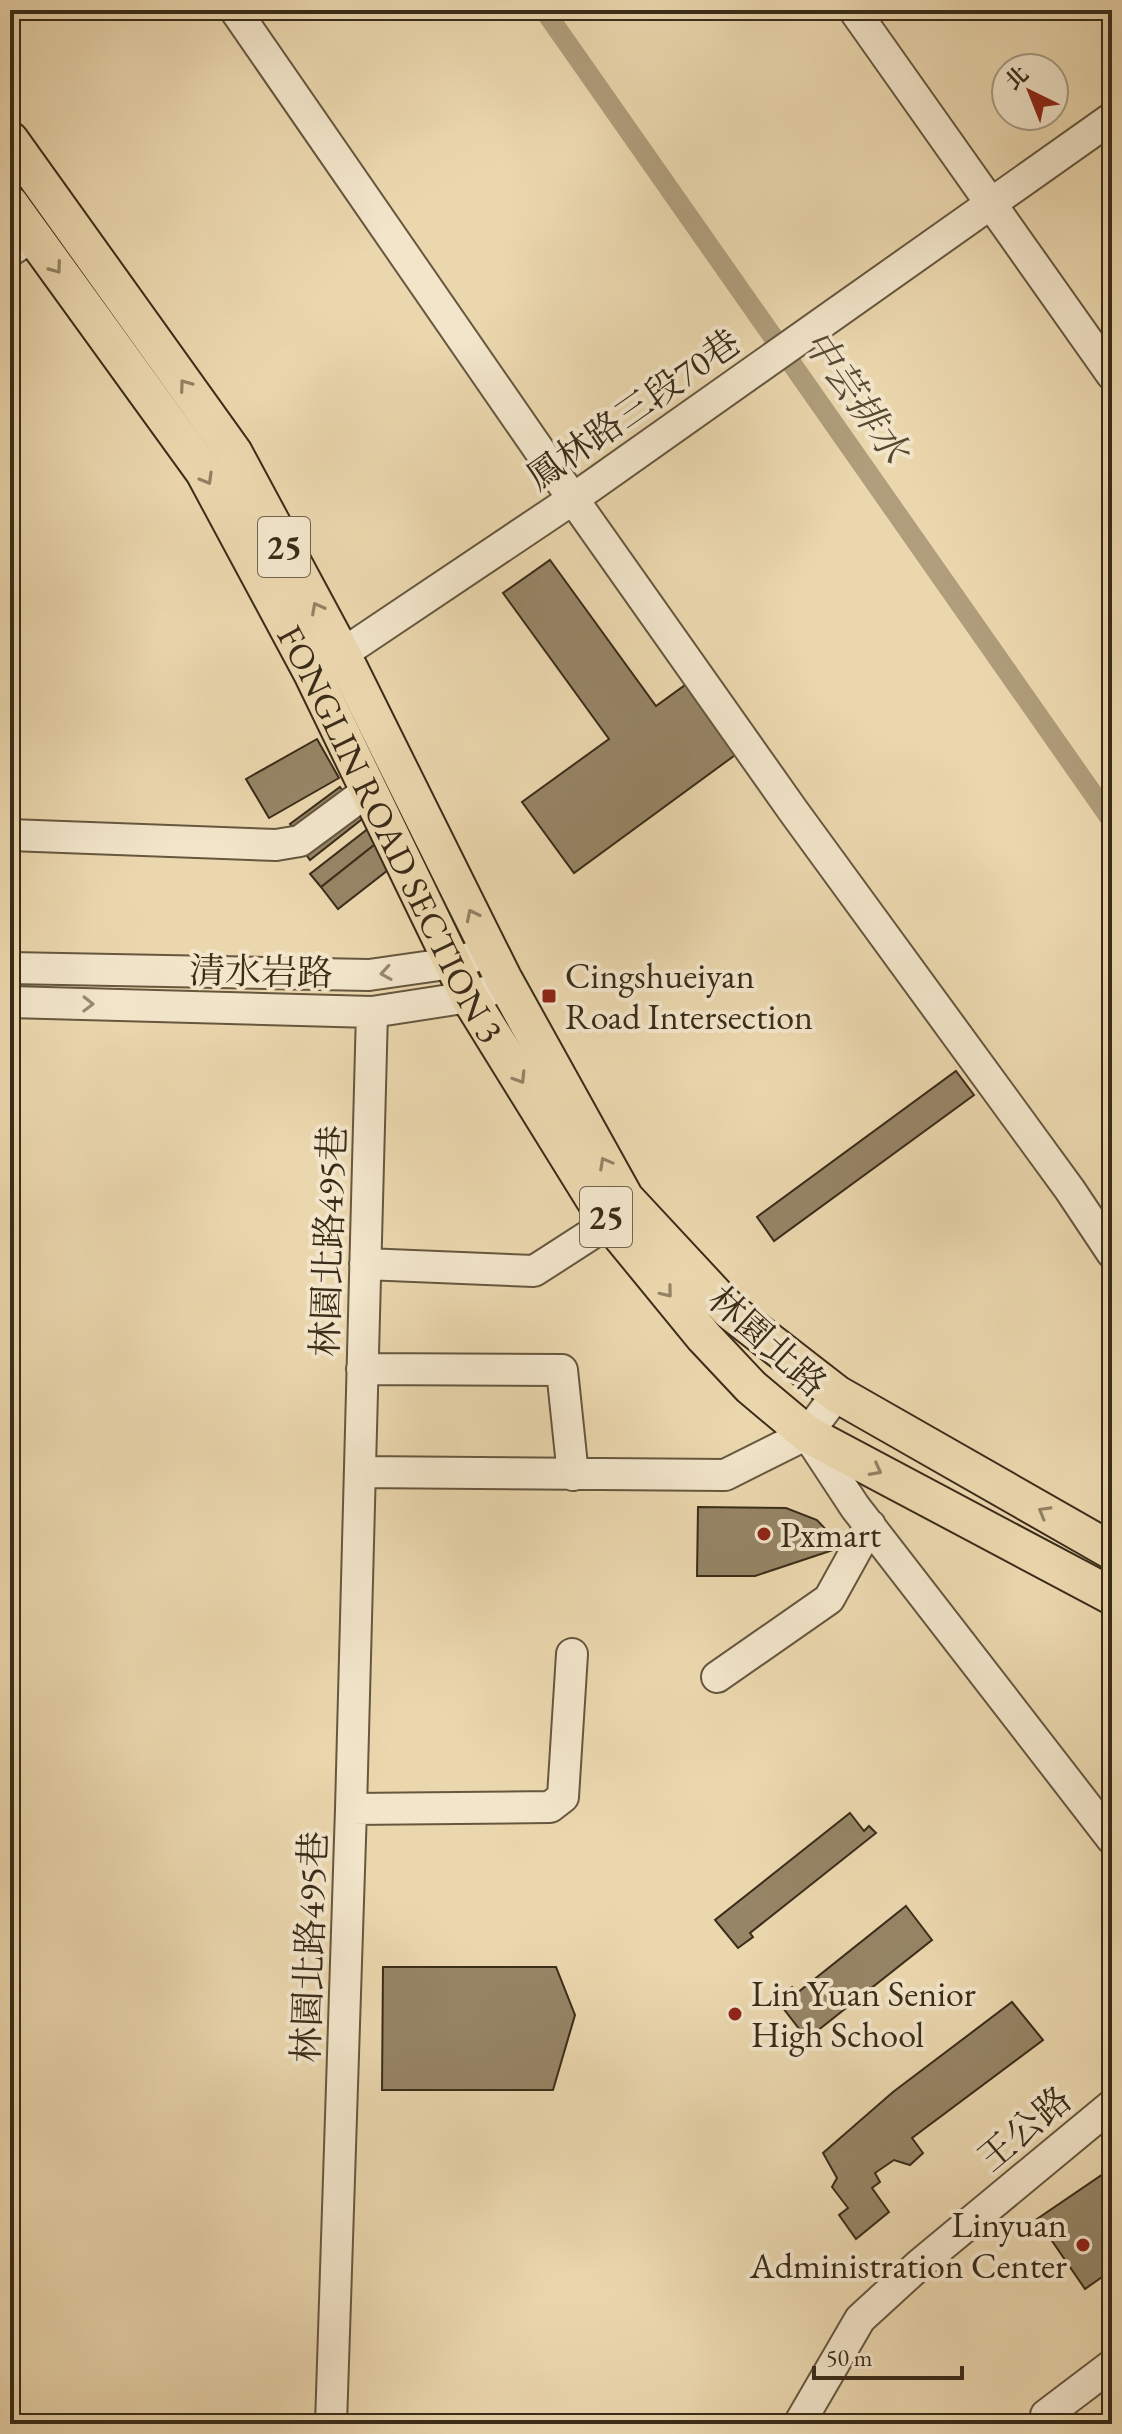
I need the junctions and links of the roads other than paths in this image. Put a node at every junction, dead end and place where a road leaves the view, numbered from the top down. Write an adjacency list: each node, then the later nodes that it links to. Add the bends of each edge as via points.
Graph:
1 (235, 10): 9 (street)
2 (854, 10): 6 (street)
3 (1112, 118): 6 (street, 鳳林路三段70巷)
4 (10, 140): 10 (main road, FONGLIN ROAD SECTION 3 / 25, one-way to 4, via 234,453)
5 (10, 204): 7 (main road, FONGLIN ROAD SECTION 3 / 25)
6 (990, 205): 8 (street); 9 (street, 鳳林路三段70巷)
7 (21, 244): 11 (main road, FONGLIN ROAD SECTION 3 / 25, one-way to 11, via 204,472)
8 (1112, 375)
9 (573, 499): 10 (street, 鳳林路三段70巷); 22 (street)
10 (342, 654): 11 (street, 鳳林路三段70巷); 14 (main road, FONGLIN ROAD SECTION 3 / 25, one-way to 10)
11 (312, 673): 12 (main road, FONGLIN ROAD SECTION 3 / 25)
12 (369, 790): 13 (street, via 300,841 276,845); 15 (main road, FONGLIN ROAD SECTION 3 / 25)
13 (10, 835)
14 (490, 952): 15 (street, 清水岩路); 17 (main road, FONGLIN ROAD SECTION 3 / 25)
15 (453, 963): 16 (street, 清水岩路, one-way to 16, via 369,975); 18 (main road, FONGLIN ROAD SECTION 3 / 25)
16 (10, 968)
17 (507, 985): 18 (street, 清水岩路); 25 (main road, 林園北路 / 25, one-way to 17, via 730,1311 625,1198)
18 (469, 997): 20 (street, 清水岩路); 21 (main road, FONGLIN ROAD SECTION 3 / 25, one-way to 21)
19 (10, 1002): 20 (street, 清水岩路, one-way to 20)
20 (372, 1012): 23 (street, 林園北路495巷)
21 (610, 1222): 23 (street, via 534,1271); 26 (main road, FONGLIN ROAD SECTION 3 / 25, one-way to 26, via 704,1337 751,1387)
22 (1112, 1253)
23 (365, 1264): 24 (street, 林園北路495巷)
24 (362, 1369): 27 (street, 林園北路495巷); 28 (street, via 562,1370)
25 (837, 1394): 26 (street, 林園北路); 30 (main road, 25, one-way to 25)
26 (807, 1434): 28 (street, via 725,1475); 29 (street, 林園北路); 31 (main road, 25, one-way to 31)
27 (360, 1472): 28 (street); 34 (street, 林園北路495巷)
28 (573, 1475)
29 (870, 1525): 33 (street, via 829,1599); 35 (street, 林園北路)
30 (1112, 1551)
31 (1112, 1596)
32 (572, 1654): 34 (street, via 563,1797 550,1807)
33 (717, 1677)
34 (351, 1809): 39 (street, 林園北路495巷)
35 (1112, 1839)
36 (1112, 2105): 40 (street, 王公路, via 860,2319)
37 (1112, 2365): 38 (street)
38 (1046, 2415)
39 (331, 2424)
40 (799, 2424)

